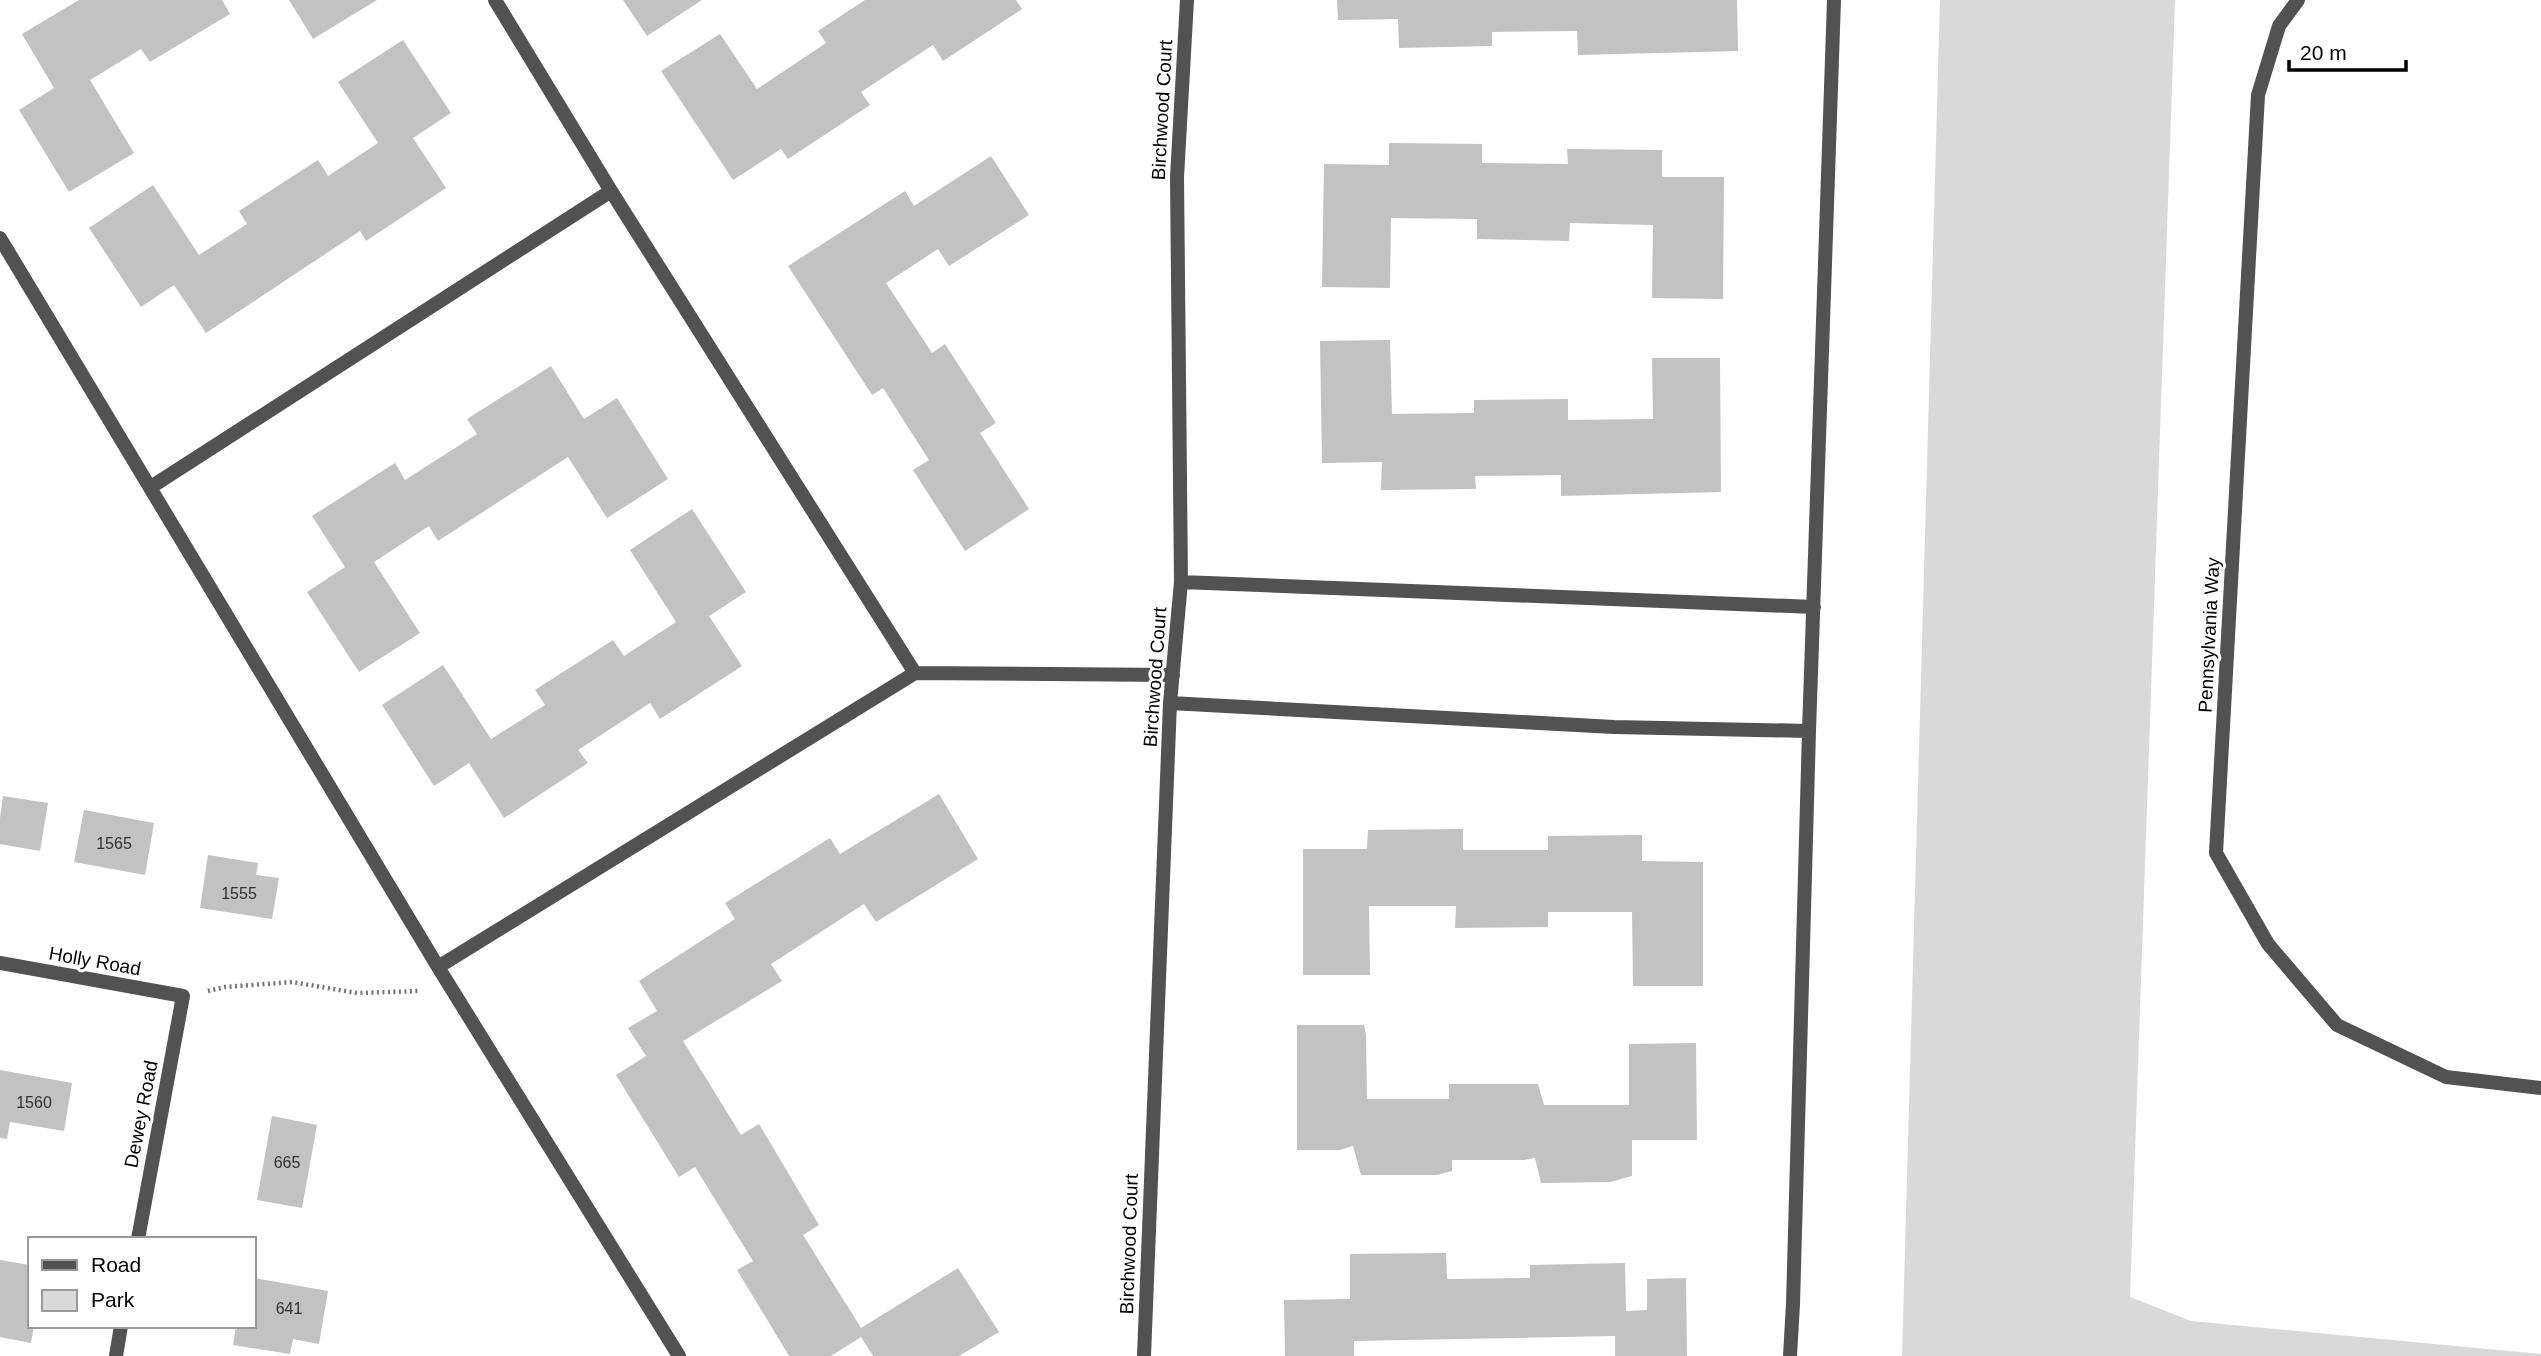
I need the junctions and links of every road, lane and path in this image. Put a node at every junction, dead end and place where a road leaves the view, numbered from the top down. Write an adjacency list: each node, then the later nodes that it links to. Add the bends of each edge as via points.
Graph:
1 (495, 0): 5 (street)
2 (1187, 0): 8 (street, Birchwood Court, via 1177,177)
3 (1834, 0): 9 (street)
4 (2298, 0): 17 (street, Pennsylvania Way, via 2279,26 2258,95 2216,853 2268,944 2337,1025 2446,1077)
5 (611, 191): 7 (street); 10 (street)
6 (0, 237): 7 (street)
7 (151, 487): 15 (street)
8 (1181, 582): 9 (street); 11 (street, Birchwood Court)
9 (1814, 607): 13 (street)
10 (915, 673): 11 (street); 15 (street)
11 (1173, 675): 12 (street, Birchwood Court)
12 (1170, 704): 13 (street, via 1614,727); 22 (street, Birchwood Court)
13 (1809, 731): 23 (street)
14 (0, 963): 16 (street, Holly Road)
15 (438, 967): 16 (path, via 418,991 357,993 292,982 225,987); 21 (street)
16 (183, 996): 18 (street, Dewey Road)
17 (2541, 1088)
18 (138, 1237)
19 (121, 1328): 20 (street)
20 (116, 1356)
21 (679, 1356)
22 (1144, 1356)
23 (1790, 1356)

